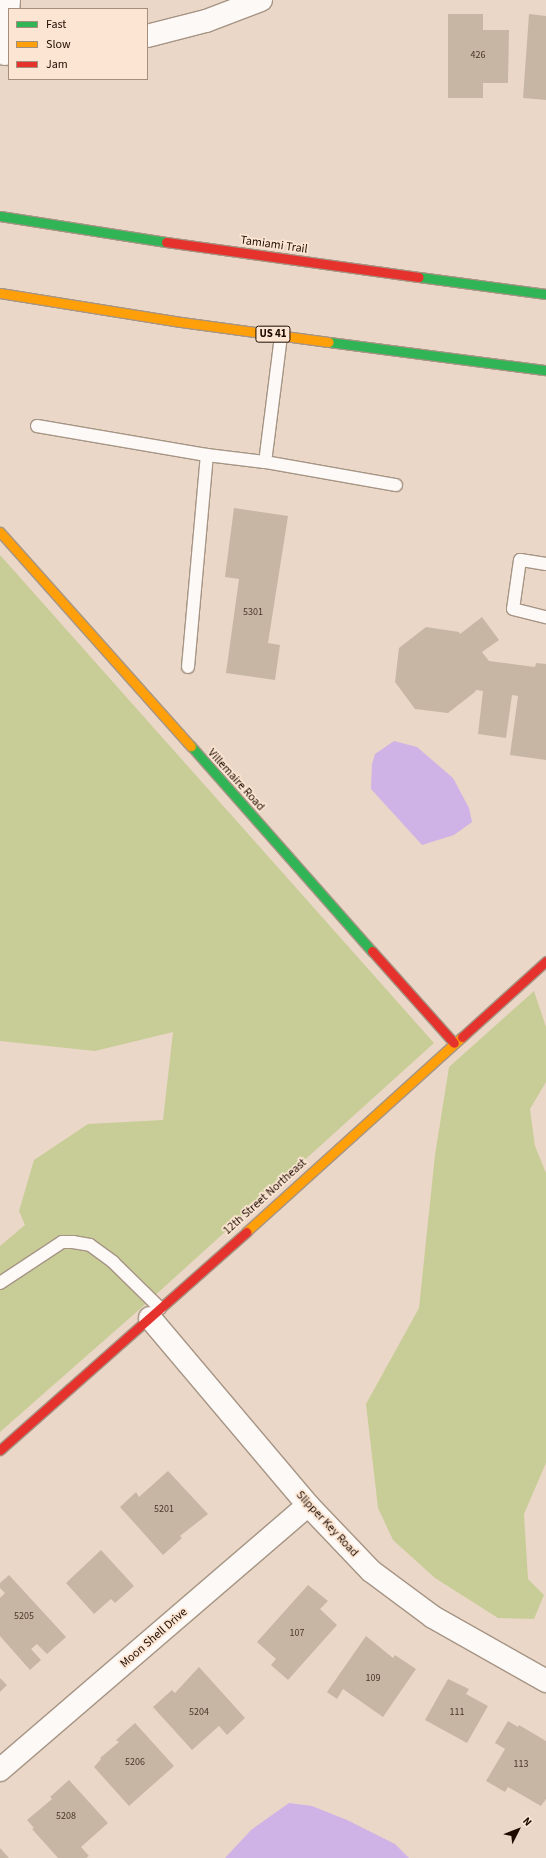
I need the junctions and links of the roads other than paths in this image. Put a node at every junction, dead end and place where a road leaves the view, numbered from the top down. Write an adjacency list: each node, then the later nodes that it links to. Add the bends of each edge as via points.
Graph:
1 (261, 0): 3 (street, via 206,21)
2 (8, 14): 4 (street)
3 (148, 36)
4 (5, 54)
5 (0, 216): 7 (street, Tamiami Trail, via 145,239)
6 (0, 293): 8 (street, US 41)
7 (546, 294)
8 (281, 336): 9 (street, US 41); 12 (lane)
9 (546, 370)
10 (37, 426): 11 (lane)
11 (207, 455): 12 (lane); 17 (lane)
12 (265, 462): 13 (lane)
13 (396, 485)
14 (0, 532): 19 (street, Villemaire Road)
15 (546, 564): 16 (lane, via 520,560 513,608)
16 (546, 616)
17 (188, 667)
18 (546, 961): 19 (street, 12th Street Northeast)
19 (454, 1043): 21 (street, 12th Street Northeast)
20 (0, 1283): 21 (lane, via 62,1242 90,1245 113,1262)
21 (155, 1313): 22 (street, 12th Street Northeast); 23 (street, Slipper Key Road)
22 (0, 1450)
23 (308, 1505): 24 (street, Slipper Key Road, via 371,1571 427,1612); 25 (street, Moon Shell Drive)
24 (546, 1681)
25 (0, 1770)

